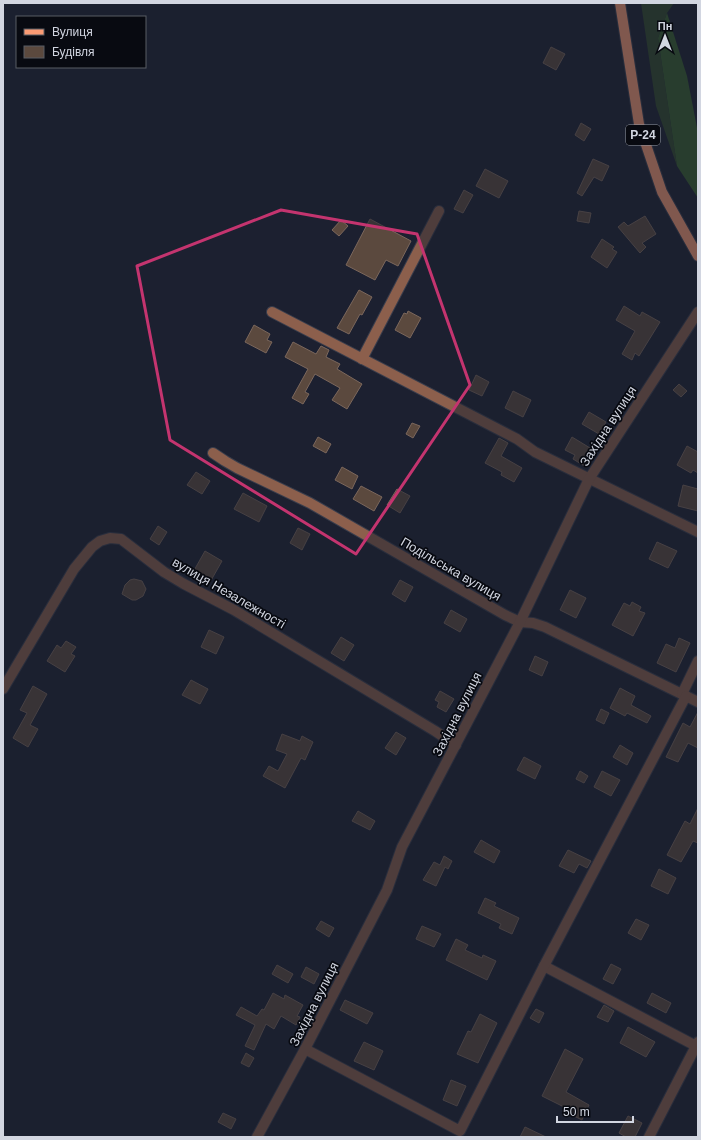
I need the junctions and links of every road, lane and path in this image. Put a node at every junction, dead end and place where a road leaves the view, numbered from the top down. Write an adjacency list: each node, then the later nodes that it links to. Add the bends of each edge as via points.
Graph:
1 (620, 3): 3 (main road, Р-24, via 639,124 662,192)
2 (439, 211): 6 (street)
3 (698, 256)
4 (272, 312): 6 (street)
5 (698, 312): 8 (street, Західна вулиця)
6 (362, 359): 8 (street)
7 (213, 453): 10 (street, Подільська вулиця, via 237,468 310,503)
8 (589, 479): 9 (street); 10 (street, Західна вулиця)
9 (698, 532)
10 (520, 622): 13 (street, Подільська вулиця, via 545,627); 15 (street, Західна вулиця)
11 (698, 661): 13 (street)
12 (3, 689): 15 (street, вулиця Незалежності, via 74,569 100,541 110,538 122,539 164,572 234,610)
13 (684, 695): 14 (street, Подільська вулиця); 16 (street)
14 (698, 702)
15 (456, 745): 18 (street, Західна вулиця, via 402,847 387,890)
16 (544, 966): 17 (street); 18 (street, via 460,1132)
17 (697, 1045): 20 (street)
18 (305, 1050): 19 (street, Західна вулиця)
19 (257, 1137)
20 (649, 1137)

